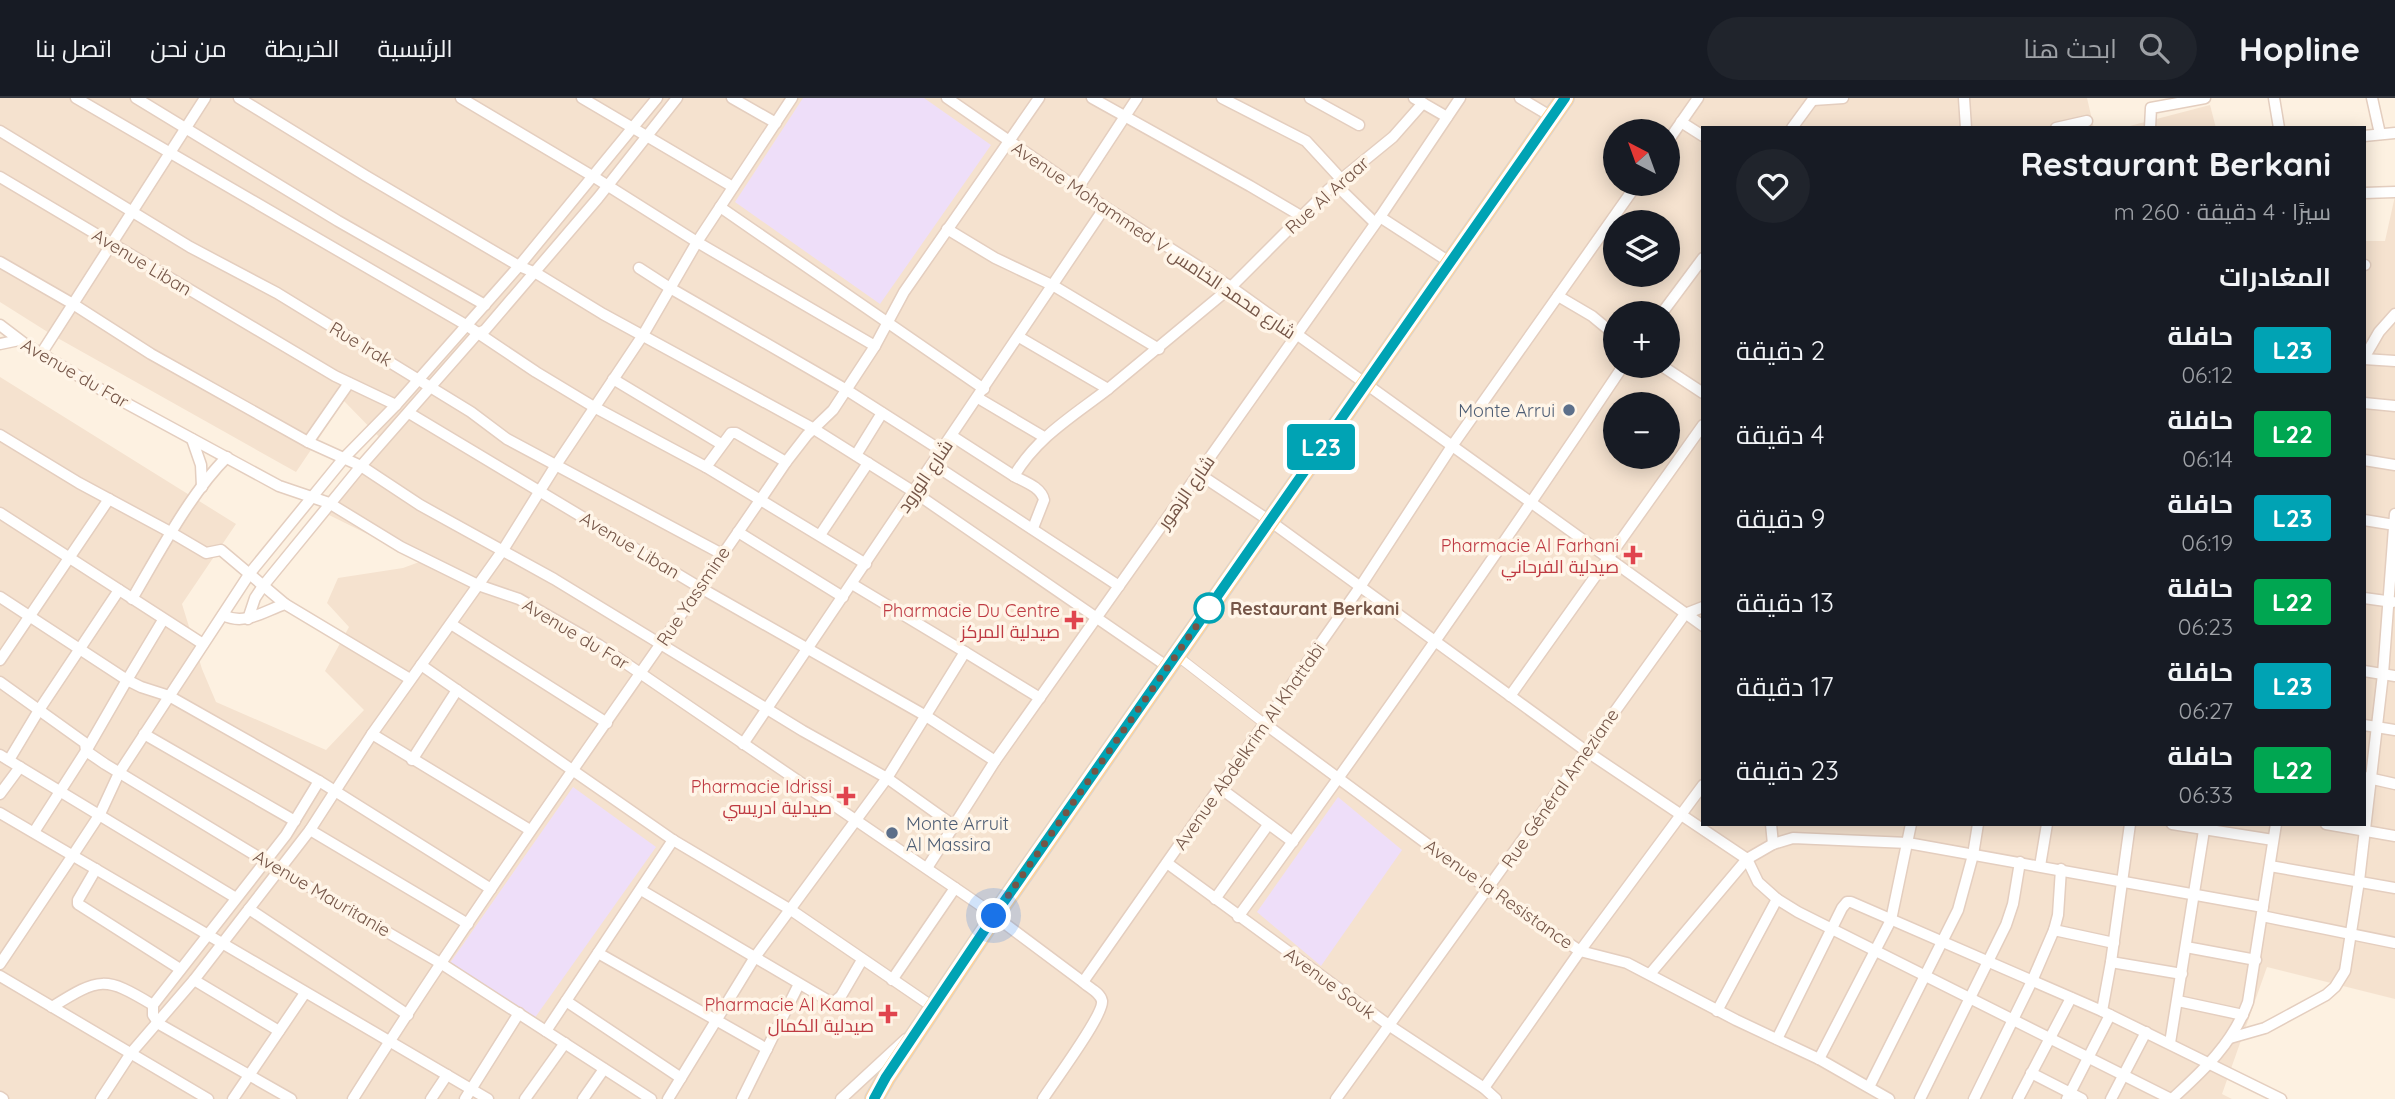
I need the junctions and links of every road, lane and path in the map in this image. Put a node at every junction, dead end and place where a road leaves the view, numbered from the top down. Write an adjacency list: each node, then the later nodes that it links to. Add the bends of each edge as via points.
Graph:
1 (76, 98): 49 (street)
2 (136, 98): 40 (street)
3 (205, 98): 40 (street)
4 (239, 98): 69 (street)
5 (461, 98): 51 (street)
6 (582, 98): 41 (street)
7 (657, 98): 41 (street)
8 (677, 98): 45 (street)
9 (732, 98): 33 (street)
10 (792, 98): 33 (street)
11 (947, 98): 48 (street, Avenue Mohammed V شارع محمد الخامس)
12 (1039, 98): 48 (street, Rue Yassmine)
13 (1092, 98): 30 (street)
14 (1137, 98): 30 (street)
15 (1222, 98): 52 (street, via 1306,141)
16 (1310, 98): 34 (street)
17 (1460, 98): 28 (street, شارع الزهور)
18 (1520, 98): 29 (street)
19 (1565, 98): 29 (main road)
20 (1698, 98): 32 (street)
21 (1843, 98): 26 (street)
22 (1964, 98): 36 (street)
23 (2206, 98): 38 (street, via 2151,108)
24 (2274, 98): 39 (street)
25 (2372, 98): 44 (street)
26 (1814, 99): 35 (street)
27 (1419, 100): 28 (street); 52 (street, Rue Al Araar, via 1393,136)
28 (1447, 117): 63 (street, شارع الزهور)
29 (1552, 117): 68 (main road)
30 (1126, 118): 55 (street); 62 (street)
31 (2087, 121): 37 (street)
32 (1681, 122): 46 (street)
33 (776, 123): 54 (street)
34 (1359, 125)
35 (1794, 126)
36 (1966, 126)
37 (2065, 126)
38 (2150, 126)
39 (2279, 126)
40 (186, 128): 49 (street); 79 (street)
41 (632, 128): 45 (street); 51 (street)
42 (0, 131): 61 (street, Rue Irak)
43 (2395, 132): 44 (street)
44 (2380, 134): 47 (street)
45 (646, 135): 53 (street); 54 (street)
46 (1701, 135)
47 (2366, 136)
48 (1007, 141): 55 (street, Avenue Mohammed V شارع محمد الخامس); 64 (street, Rue Yassmine)
49 (170, 154): 61 (street); 83 (street)
50 (0, 177): 66 (street, Avenue Liban)
51 (594, 177): 53 (street); 69 (street)
52 (1338, 182): 62 (street, Rue Al Araar); 63 (street)
53 (607, 187): 65 (street); 71 (street)
54 (733, 187): 59 (street)
55 (1078, 188): 60 (street, Avenue Mohammed V شارع محمد الخامس)
56 (2395, 192): 57 (street)
57 (2366, 193)
58 (1629, 196): 76 (street, Avenue Abdelkrim Al Khattabi)
59 (720, 207): 65 (street); 81 (street)
60 (1105, 207): 73 (street, شارع الورود); 74 (street, Avenue Mohammed V شارع محمد الخامس)
61 (133, 213): 66 (street); 99 (street, Rue Irak)
62 (1301, 216): 74 (street, Rue Al Araar)
63 (1378, 220): 68 (street); 87 (street, شارع الزهور)
64 (947, 229): 73 (street); 81 (street, Rue Yassmine)
65 (697, 242): 75 (street); 91 (street)
66 (113, 244): 78 (street); 101 (street, Avenue Liban)
67 (0, 262): 78 (street)
68 (1451, 263): 102 (main road)
69 (519, 266): 71 (street); 79 (street)
70 (639, 268): 75 (street)
71 (536, 273): 85 (street); 86 (street)
72 (1698, 274): 77 (street)
73 (1054, 286): 88 (street, شارع الورود); 92 (street)
74 (1231, 287): 87 (street, Avenue Mohammed V شارع محمد الخامس); 92 (street, Rue Al Araar)
75 (670, 288): 86 (street); 104 (street)
76 (1558, 296): 84 (street); 122 (street, Avenue Abdelkrim Al Khattabi)
77 (1673, 301)
78 (74, 304): 93 (street); 120 (street, via 151,354)
79 (485, 305): 83 (street)
80 (2394, 318): 94 (street)
81 (888, 324): 91 (street, Rue Yassmine); 107 (street)
82 (0, 325): 89 (street, Avenue du Far)
83 (466, 325): 85 (street); 99 (street)
84 (1603, 325)
85 (477, 334): 103 (street); 111 (street)
86 (643, 335): 100 (street); 115 (street)
87 (1296, 336): 102 (street, Avenue Mohammed V شارع محمد الخامس); 135 (street, شارع الزهور)
88 (1019, 337): 105 (street); 107 (street, شارع الورود)
89 (19, 340): 90 (street); 93 (street, Avenue du Far)
90 (0, 344)
91 (875, 346): 104 (street, Rue Yassmine)
92 (1159, 349): 105 (street, Rue Al Araar)
93 (41, 354): 119 (street, Avenue du Far)
94 (2366, 355)
95 (2366, 358): 96 (street)
96 (2395, 360)
97 (1615, 378): 144 (street)
98 (1680, 378): 106 (street)
99 (419, 379): 103 (street, Rue Irak); 109 (street)
100 (613, 379): 111 (street); 121 (street)
101 (349, 383): 109 (street, Avenue Liban); 120 (street)
102 (1365, 384): 122 (street, Avenue Mohammed V شارع محمد الخامس); 147 (main road)
103 (430, 387): 112 (street); 133 (street, Rue Irak)
104 (845, 389): 113 (street); 115 (street, Rue Yassmine)
105 (1108, 389): 118 (street, Rue Al Araar)
106 (1701, 392)
107 (981, 393): 117 (street, شارع الورود); 118 (street)
108 (2366, 403): 110 (street)
109 (396, 405): 126 (street)
110 (2395, 406)
111 (594, 407): 133 (street); 134 (street)
112 (409, 413): 132 (street); 138 (street, Avenue Liban)
113 (882, 413): 123 (street); 124 (street)
114 (1701, 428): 156 (street)
115 (814, 429): 124 (street); 128 (street, Rue Yassmine)
116 (0, 435): 141 (street)
117 (952, 436): 123 (street, شارع الورود); 136 (street)
118 (1044, 437): 136 (street, Rue Al Araar)
119 (192, 439): 125 (street, Avenue du Far); 137 (street, via 201,464)
120 (308, 442): 126 (street)
121 (721, 444): 128 (street, via 736,433); 134 (street)
122 (1452, 446): 144 (street, Avenue Mohammed V شارع محمد الخامس); 164 (street, Avenue Abdelkrim Al Khattabi)
123 (942, 451): 130 (street, شارع الورود)
124 (856, 455): 129 (street)
125 (227, 457): 137 (street); 140 (street, Avenue du Far, via 279,486)
126 (344, 458): 132 (street); 140 (street)
127 (2366, 460): 131 (street)
128 (786, 462): 142 (street, Rue Yassmine)
129 (868, 463): 139 (street); 152 (street)
130 (933, 464): 139 (street, شارع الورود); 149 (street)
131 (2395, 465)
132 (360, 466): 143 (street); 153 (street)
133 (556, 466): 138 (street); 154 (street, Rue Irak)
134 (706, 467): 142 (street)
135 (1199, 474): 147 (street); 162 (street, شارع الزهور)
136 (1014, 475): 149 (street, via 1043,495)
137 (202, 488): 151 (street)
138 (540, 491): 153 (street); 163 (street, Avenue Liban)
139 (914, 492): 157 (street, شارع الورود); 176 (street)
140 (311, 497): 143 (street, Avenue du Far); 158 (street)
141 (109, 499): 151 (street); 155 (street)
142 (761, 499): 150 (street, Rue Yassmine); 152 (street)
143 (329, 503): 159 (street, Avenue du Far, via 401,547); 161 (street)
144 (1531, 504): 156 (street, Avenue Mohammed V شارع محمد الخامس); 181 (street)
145 (0, 513): 155 (street)
146 (2366, 520): 148 (street)
147 (1270, 521): 164 (street); 188 (main road)
148 (2395, 521): 170 (street)
149 (1033, 528): 162 (street)
150 (738, 532): 154 (street, Rue Yassmine); 167 (street)
151 (172, 533): 158 (street, via 206,553 221,550); 169 (street)
152 (820, 535): 157 (street)
153 (503, 550): 159 (street); 183 (street)
154 (722, 554): 163 (street, Rue Yassmine)
155 (70, 559): 165 (street); 175 (street)
156 (1608, 559): 173 (street, Avenue Mohammed V شارع محمد الخامس); 198 (street)
157 (866, 564): 160 (street, شارع الورود)
158 (250, 573): 161 (street); 174 (street)
159 (478, 584): 179 (street); 191 (street, Avenue du Far, via 562,622)
160 (852, 584): 167 (street, شارع الورود); 186 (street)
161 (263, 586): 171 (street); 177 (street)
162 (1119, 586): 176 (street, شارع الزهور)
163 (699, 587): 183 (street, Rue Yassmine); 184 (street, Avenue Liban)
164 (1360, 587): 181 (street); 204 (street, Avenue Abdelkrim Al Khattabi)
165 (119, 590): 169 (street); 185 (street)
166 (0, 597): 175 (street)
167 (843, 597): 184 (street, شارع الورود)
168 (2366, 598): 170 (street)
169 (132, 599): 178 (street)
170 (2392, 602): 192 (street)
171 (285, 604): 177 (street); 193 (street)
172 (1701, 608): 173 (street)
173 (1685, 614): 180 (street, Avenue Mohammed V شارع محمد الخامس); 212 (street, Rue Général Ameziane)
174 (223, 615): 177 (street); 182 (street)
175 (31, 617): 185 (street); 187 (street)
176 (1096, 617): 188 (street); 199 (street, شارع الزهور)
177 (248, 619)
178 (163, 620): 182 (street); 194 (street)
179 (451, 624): 189 (street); 203 (street)
180 (1701, 625)
181 (1435, 640): 198 (street); 221 (street)
182 (203, 644): 197 (street)
183 (660, 645): 191 (street, Rue Yassmine); 200 (street)
184 (808, 648): 200 (street, شارع الورود); 202 (street, Avenue Liban)
185 (78, 650): 194 (street); 201 (street)
186 (965, 652): 199 (street); 202 (street)
187 (0, 660)
188 (1172, 661): 204 (street, Avenue la Resistance); 283 (main road)
189 (421, 664): 193 (street); 196 (street)
190 (2366, 671): 192 (street)
191 (641, 674): 203 (street, Rue Yassmine); 210 (street, Avenue du Far)
192 (2389, 675): 206 (street)
193 (410, 679): 209 (street)
194 (127, 680): 197 (street); 211 (street)
195 (0, 682): 201 (street, Avenue Mauritanie)
196 (457, 690): 214 (street); 217 (street)
197 (169, 696): 208 (street); 222 (street)
198 (1510, 696): 212 (street)
199 (1040, 698): 215 (street, شارع الزهور)
200 (767, 709): 210 (street, شارع الورود); 219 (street)
201 (39, 710): 211 (street, Avenue Mauritanie, via 85,743); 213 (street)
202 (926, 716): 215 (street, Avenue Liban); 219 (street)
203 (607, 723): 217 (street, Rue Yassmine)
204 (1265, 724): 221 (street, Avenue la Resistance); 224 (street, Avenue Abdelkrim Al Khattabi)
205 (2366, 725): 206 (street)
206 (2377, 727): 207 (street); 220 (street)
207 (2395, 730)
208 (144, 734): 218 (street); 233 (street)
209 (372, 734): 214 (street); 227 (street)
210 (743, 744): 234 (street, Avenue du Far)
211 (86, 751): 218 (street, Avenue Mauritanie); 226 (street)
212 (1586, 751): 231 (street); 274 (street, Rue Général Ameziane)
213 (5, 757): 216 (street)
214 (412, 760): 248 (street)
215 (995, 761): 235 (street, شارع الزهور)
216 (20, 767): 226 (street); 228 (street)
217 (574, 770): 248 (street, Rue Yassmine); 252 (street)
218 (119, 773): 230 (street); 260 (street, Avenue Mauritanie)
219 (887, 778): 234 (street); 235 (street)
220 (2367, 778): 223 (street); 229 (street)
221 (1338, 779): 254 (street); 274 (street, Avenue la Resistance)
222 (319, 781): 227 (street); 233 (street)
223 (2395, 784)
224 (1220, 788): 236 (street); 262 (street, Avenue Abdelkrim Al Khattabi)
225 (1701, 788): 231 (street)
226 (60, 790): 230 (street); 250 (street)
227 (336, 791): 247 (street); 273 (street)
228 (0, 794)
229 (2366, 804)
230 (100, 814): 257 (street); 277 (street)
231 (1681, 815): 259 (street); 296 (street)
232 (4, 816): 246 (street); 250 (street)
233 (295, 821): 260 (street)
234 (856, 822): 265 (street, Avenue du Far); 281 (street)
235 (953, 825): 265 (street, شارع الزهور)
236 (1268, 825): 254 (street); 279 (street)
237 (1772, 826): 256 (street)
238 (1911, 826): 255 (street)
239 (1978, 826): 258 (street)
240 (2047, 826): 263 (street)
241 (2130, 826): 270 (street)
242 (2276, 826): 253 (street)
243 (2337, 826): 249 (street)
244 (2365, 826): 249 (street)
245 (2204, 827): 253 (street); 276 (street)
246 (0, 830)
247 (310, 830): 267 (street); 286 (street)
248 (530, 830): 273 (street, Rue Yassmine)
249 (2365, 831): 251 (street); 269 (street)
250 (34, 832): 257 (street)
251 (2395, 836)
252 (673, 840): 275 (street); 281 (street)
253 (2273, 840): 264 (street)
254 (1293, 842): 284 (street)
255 (1908, 843): 256 (street, via 1793,838); 258 (street); 285 (street)
256 (1773, 844): 259 (street)
257 (74, 855): 266 (street); 304 (street)
258 (1973, 855): 261 (street); 291 (street, via 1958,910)
259 (1747, 859): 278 (street, via 1758,882); 307 (street)
260 (265, 861): 267 (street, Avenue Mauritanie); 277 (street)
261 (2020, 862): 263 (street); 303 (street, via 2013,904)
262 (1167, 863): 279 (street, Avenue Souk); 314 (street, Avenue Abdelkrim Al Khattabi)
263 (2040, 866): 268 (street)
264 (2270, 866): 269 (street); 282 (street)
265 (927, 868): 271 (street, Avenue du Far)
266 (96, 869): 290 (street); 306 (street, via 78,904)
267 (281, 869): 280 (street); 305 (street, Avenue Mauritanie)
268 (2061, 869): 270 (street); 288 (street)
269 (2359, 881): 272 (street); 289 (street)
270 (2123, 882): 276 (street); 292 (street)
271 (955, 888): 283 (street, Avenue du Far); 312 (street)
272 (2395, 888)
273 (491, 889): 286 (street, Rue Yassmine)
274 (1488, 889): 296 (street, Avenue la Resistance); 333 (street, Rue Général Ameziane)
275 (641, 890): 298 (street); 299 (street)
276 (2192, 894): 282 (street); 295 (street)
277 (236, 898): 290 (street)
278 (1777, 899): 287 (street); 324 (street)
279 (1215, 900): 284 (street, Avenue Souk)
280 (249, 909): 294 (street); 327 (street)
281 (791, 911): 299 (street); 300 (street)
282 (2262, 912): 289 (street); 301 (street)
283 (994, 916): 314 (street, Avenue du Far); 323 (main road)
284 (1238, 917): 333 (street, Avenue Souk)
285 (1891, 920): 287 (street, via 1849,902); 291 (street); 297 (street)
286 (468, 925): 305 (street, Rue Yassmine)
287 (1832, 929): 297 (street); 339 (street)
288 (2054, 930): 292 (street); 313 (street)
289 (2352, 933): 293 (street); 338 (street, via 2345,971 2326,995 2265,1028)
290 (205, 935): 294 (street); 306 (street)
291 (1943, 943): 303 (street); 310 (street)
292 (2114, 943): 302 (street)
293 (2395, 943)
294 (221, 944): 311 (street); 316 (street)
295 (2186, 947): 301 (street); 308 (street)
296 (1580, 951): 307 (street, Avenue la Resistance, via 1614,958); 355 (street)
297 (1876, 952): 310 (street); 346 (street)
298 (598, 953): 319 (street); 329 (street)
299 (755, 957): 315 (street); 329 (street)
300 (862, 960): 312 (street); 315 (street, via 835,1001)
301 (2256, 960): 328 (street)
302 (2111, 962): 308 (street); 326 (street)
303 (1989, 963): 313 (street); 318 (street)
304 (0, 964)
305 (442, 964): 325 (street, Avenue Mauritanie); 327 (street, Rue Yassmine)
306 (180, 970): 321 (street)
307 (1650, 974): 324 (street, Avenue la Resistance)
308 (2182, 974): 320 (street)
309 (0, 976): 322 (street)
310 (1926, 978): 318 (street); 354 (street)
311 (194, 980): 331 (street); 334 (street)
312 (892, 980): 323 (street)
313 (2032, 981): 317 (street); 330 (street)
314 (1083, 982): 373 (street, via 1102,1002 1098,1018)
315 (799, 984): 343 (street)
316 (305, 993): 334 (street); 340 (street)
317 (2071, 998): 326 (street); 337 (street)
318 (1971, 1000): 330 (street); 376 (street)
319 (566, 1001): 335 (street); 353 (street)
320 (2178, 1001): 328 (street); 342 (street)
321 (153, 1005): 322 (street, via 106,983 88,986); 331 (street)
322 (52, 1007): 344 (street)
323 (933, 1007): 332 (main road)
324 (1717, 1011): 339 (street, Avenue la Resistance)
325 (519, 1013): 335 (street, Avenue Mauritanie); 356 (street)
326 (2106, 1013): 336 (street); 345 (street)
327 (408, 1015): 340 (street, Rue Yassmine)
328 (2243, 1015): 338 (street)
329 (716, 1020): 343 (street); 353 (street)
330 (2013, 1020): 337 (street); 377 (street)
331 (159, 1024): 344 (street); 351 (street)
332 (921, 1026): 371 (street); 372 (main road)
333 (1390, 1026): 355 (street, Avenue Souk); 374 (street, Rue Général Ameziane)
334 (279, 1031): 351 (street)
335 (545, 1031): 341 (street, Avenue Mauritanie)
336 (2146, 1032): 342 (street); 350 (street)
337 (2050, 1038): 345 (street); 349 (street)
338 (2230, 1038): 347 (street)
339 (1777, 1040): 346 (street, Avenue la Resistance)
340 (389, 1041): 352 (street); 364 (street, Rue Yassmine)
341 (565, 1043): 348 (street, Avenue Mauritanie); 367 (street)
342 (2170, 1044): 347 (street)
343 (767, 1049): 370 (street)
344 (131, 1053): 360 (street); 361 (street)
345 (2089, 1057): 350 (street); 357 (street)
346 (1819, 1059): 354 (street, Avenue la Resistance)
347 (2210, 1063): 381 (street); 382 (street)
348 (604, 1069): 358 (street, Avenue Mauritanie); 368 (street)
349 (2031, 1073): 357 (street); 378 (street)
350 (2123, 1074): 380 (street); 381 (street)
351 (249, 1075): 362 (street); 363 (street)
352 (447, 1075): 356 (street); 365 (street)
353 (681, 1078): 369 (street)
354 (1869, 1087): 375 (street, Avenue la Resistance)
355 (1484, 1088): 359 (street, Avenue Souk)
356 (468, 1094): 366 (street)
357 (2069, 1096): 379 (street)
358 (644, 1097)
359 (1494, 1098)
360 (101, 1099)
361 (208, 1099)
362 (233, 1099)
363 (291, 1099)
364 (353, 1099)
365 (431, 1099)
366 (488, 1099)
367 (525, 1099)
368 (583, 1099)
369 (668, 1099)
370 (742, 1099)
371 (841, 1099)
372 (874, 1099)
373 (1043, 1099)
374 (1336, 1099)
375 (1889, 1099)
376 (1920, 1099)
377 (1974, 1099)
378 (2018, 1099)
379 (2082, 1099)
380 (2110, 1099)
381 (2172, 1099)
382 (2281, 1099)

